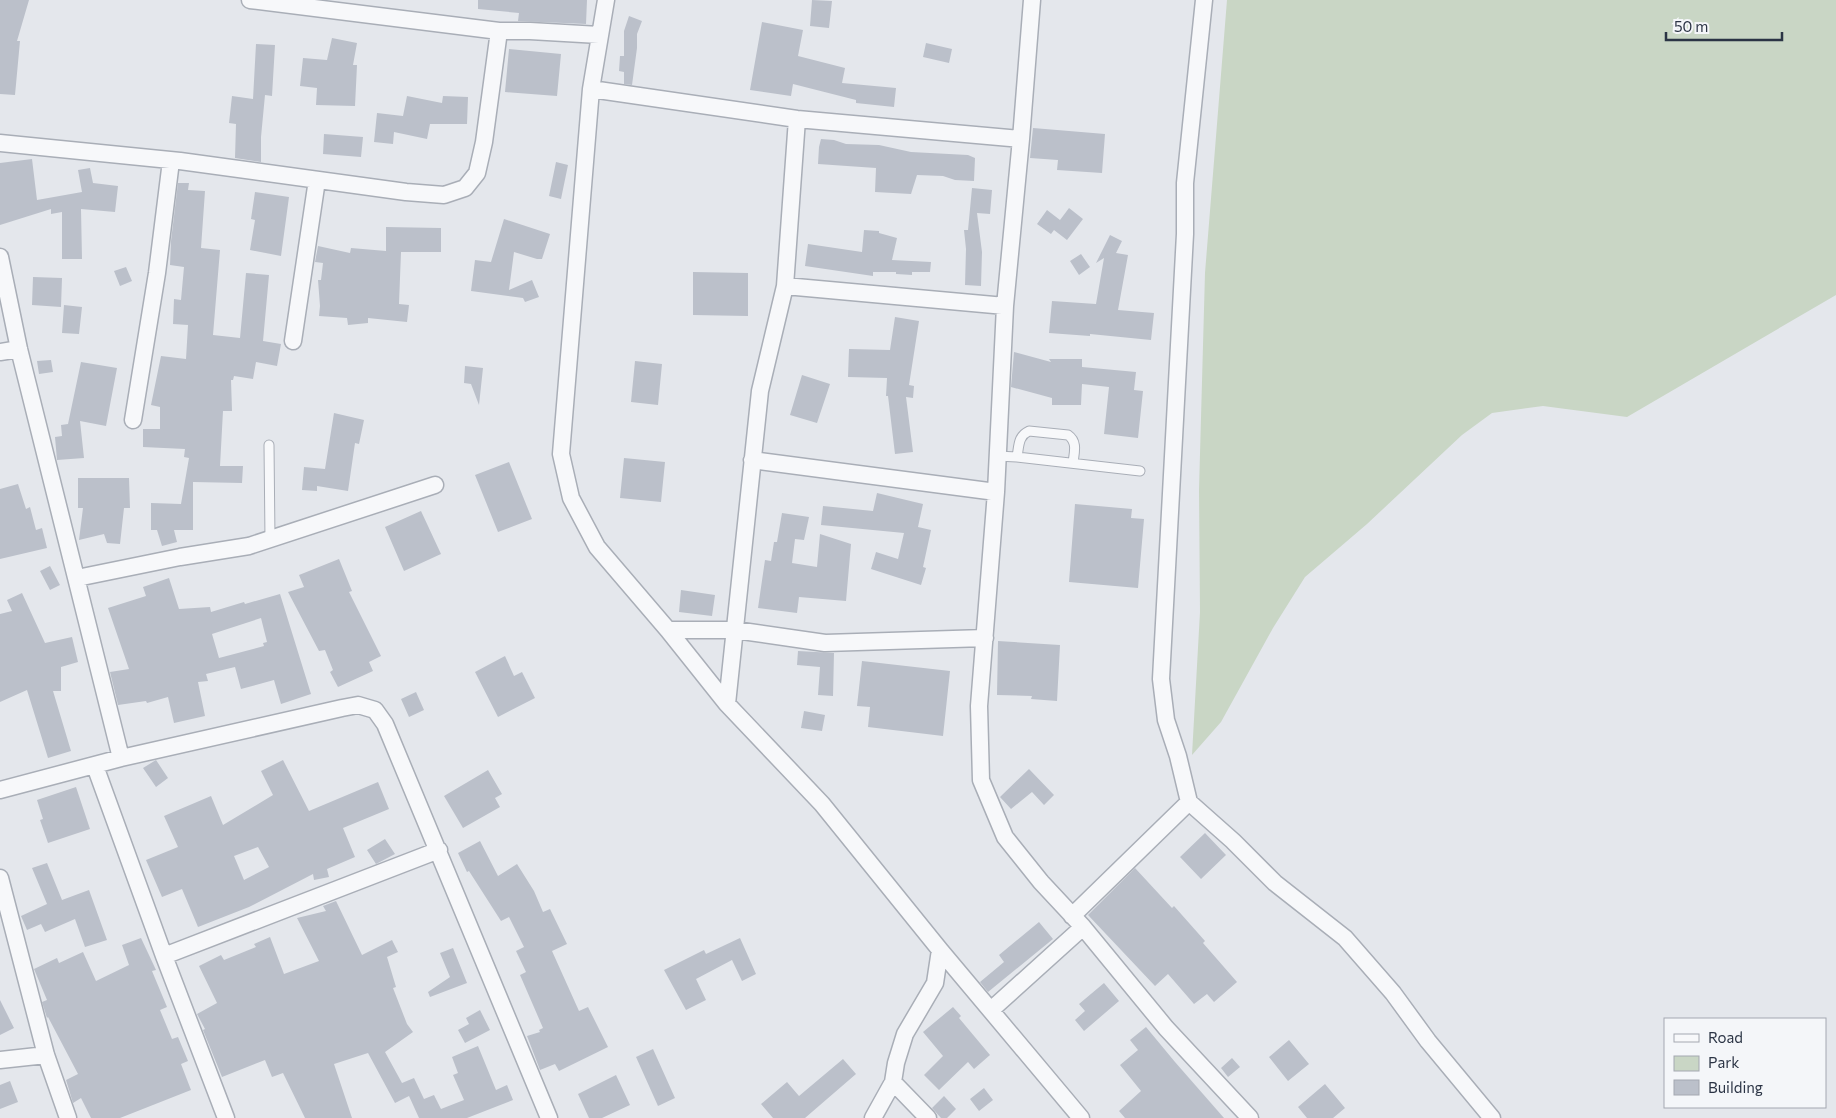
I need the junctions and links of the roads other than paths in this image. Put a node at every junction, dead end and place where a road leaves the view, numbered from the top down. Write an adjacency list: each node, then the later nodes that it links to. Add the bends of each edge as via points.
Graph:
1 (250, 0): 5 (street)
2 (606, 0): 6 (street)
3 (1032, 0): 9 (street)
4 (1204, 0): 37 (street, via 1185,183 1161,678 1166,720)
5 (499, 32): 6 (street); 12 (street, via 484,142 477,173 465,188 444,195)
6 (599, 35): 7 (street)
7 (591, 89): 8 (street); 30 (street, via 561,454 572,498 597,547)
8 (797, 119): 9 (street); 14 (street)
9 (1021, 139): 15 (street)
10 (0, 143): 11 (street)
11 (171, 160): 12 (street); 19 (street)
12 (318, 180): 16 (street)
13 (0, 257): 17 (street)
14 (785, 286): 15 (street); 23 (street, via 760,391)
15 (1004, 306): 21 (street)
16 (293, 341)
17 (19, 349): 18 (street); 29 (street)
18 (0, 352)
19 (133, 420)
20 (270, 445): 28 (lane)
21 (997, 456): 22 (lane); 27 (street)
22 (1017, 457): 24 (lane); 24 (lane, via 1020,437 1024,433 1068,435 1075,443)
23 (752, 460): 27 (street); 31 (street)
24 (1073, 463): 25 (lane)
25 (1140, 471)
26 (435, 485): 28 (street)
27 (996, 492): 32 (street)
28 (270, 539): 29 (street, via 249,546)
29 (77, 578): 34 (street)
30 (668, 630): 31 (street); 33 (street)
31 (735, 630): 32 (street, via 825,642); 33 (street)
32 (985, 638): 40 (street, via 979,706 981,780 1005,837)
33 (727, 704): 41 (street, via 822,804)
34 (121, 758): 35 (street); 38 (street, via 358,705 375,710 385,724)
35 (95, 766): 36 (street); 42 (street)
36 (0, 790)
37 (1189, 802): 40 (street); 54 (street, via 1275,883 1345,938)
38 (440, 850): 42 (street); 49 (street)
39 (0, 878): 44 (street)
40 (1078, 922): 43 (street); 53 (street, via 1166,1028)
41 (940, 950): 43 (street); 46 (street, via 935,983 905,1034)
42 (164, 956): 48 (street)
43 (991, 1010): 52 (street)
44 (46, 1055): 45 (street); 47 (street)
45 (0, 1060)
46 (893, 1082): 50 (street); 51 (street)
47 (68, 1118)
48 (226, 1118)
49 (549, 1118)
50 (873, 1118)
51 (928, 1118)
52 (1081, 1118)
53 (1250, 1118)
54 (1492, 1118)

